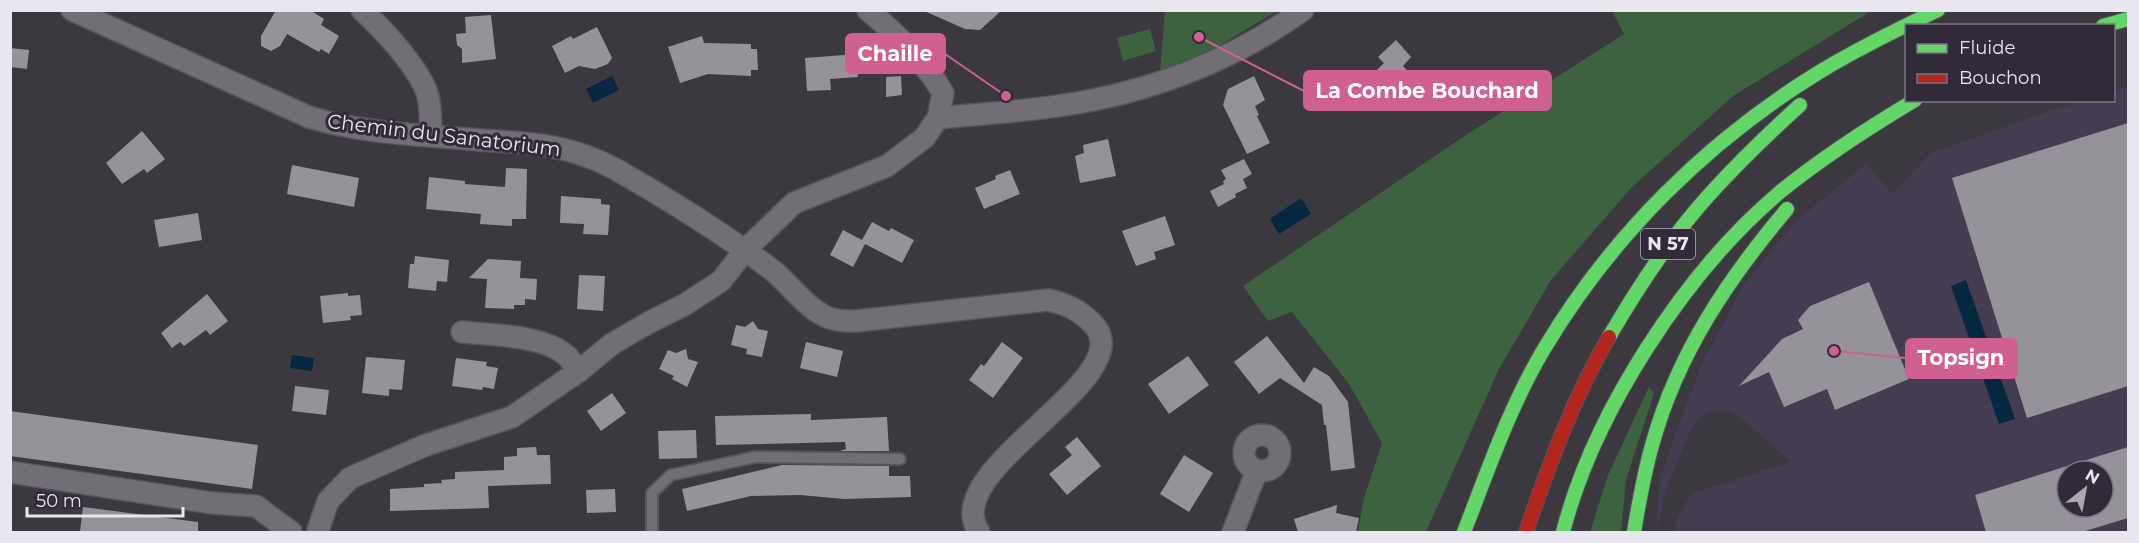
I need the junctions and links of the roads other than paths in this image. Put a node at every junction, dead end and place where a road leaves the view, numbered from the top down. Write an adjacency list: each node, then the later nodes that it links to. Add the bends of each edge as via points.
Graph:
1 (72, 10): 15 (street, Chemin du Sanatorium, via 309,117 369,130)
2 (362, 10): 15 (street, via 382,28 426,90)
3 (868, 10): 13 (street, via 931,72 943,93)
4 (1303, 10): 13 (street, via 1264,36 1201,68 1150,86 1058,106)
5 (1940, 10): 7 (highway); 8 (highway)
6 (2128, 19): 9 (highway)
7 (1911, 24)
8 (1917, 24)
9 (2110, 24)
10 (1905, 27): 29 (highway, via 1766,107 1701,157 1647,211 1592,277 1543,350 1506,424)
11 (1905, 31): 30 (highway, N 57, via 1817,91 1769,132 1677,232 1632,294 1573,404)
12 (1912, 102): 14 (highway, N 57)
13 (938, 118): 18 (street, via 924,138 887,166 794,203)
14 (1864, 131): 16 (highway); 31 (highway, N 57, via 1804,172 1737,231 1667,316 1634,368 1583,468)
15 (431, 136): 18 (street, Chemin du Sanatorium, via 540,144 579,153 616,170)
16 (1808, 187)
17 (1793, 203): 32 (highway, via 1747,256 1688,351 1657,427)
18 (744, 250): 20 (street, via 721,281 612,344); 27 (street, Chemin du Sanatorium, via 787,282 810,308 839,321 1048,300 1081,312 1095,326 1101,339 1101,354 1091,370 992,470 973,510)
19 (462, 332): 20 (street, via 550,345 566,355)
20 (579, 371): 24 (street, via 512,417 426,445 350,478 328,501)
21 (900, 459): 26 (lane, via 755,457 671,475 652,493)
22 (1257, 470): 28 (street)
23 (10, 472): 25 (street, via 212,503 256,506)
24 (320, 531): 25 (street, via 304,527)
25 (291, 532)
26 (652, 532)
27 (979, 532)
28 (1233, 532)
29 (1464, 532)
30 (1526, 532)
31 (1563, 532)
32 (1634, 532)

